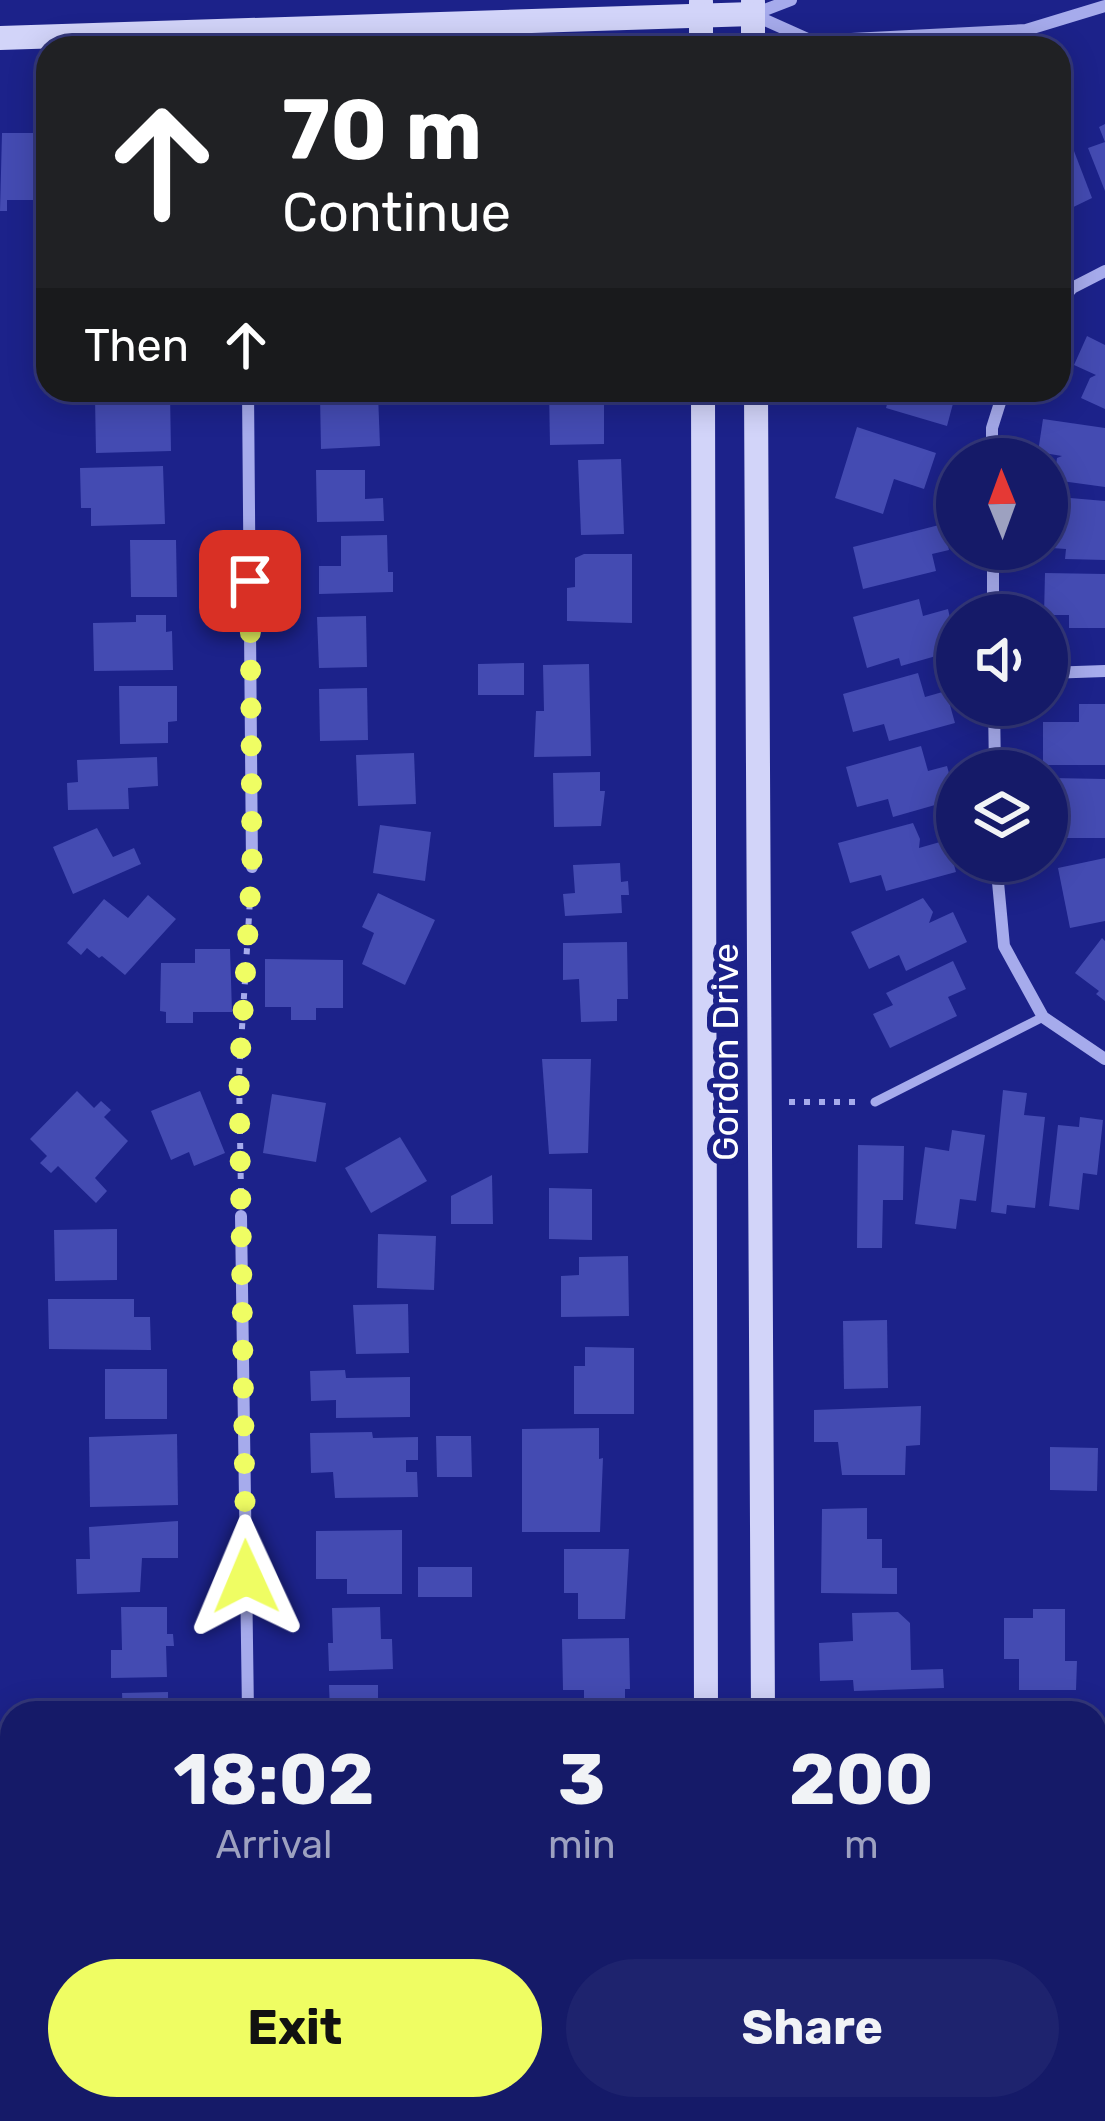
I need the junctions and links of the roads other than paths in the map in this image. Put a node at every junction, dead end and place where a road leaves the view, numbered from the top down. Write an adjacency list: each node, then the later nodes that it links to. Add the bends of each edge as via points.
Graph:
1 (791, 0): 3 (street)
2 (1105, 6): 7 (street, via 1026,30)
3 (753, 7): 4 (main road); 6 (street)
4 (701, 8): 5 (main road)
5 (303, 36)
6 (803, 36)
7 (909, 36)
8 (0, 38): 9 (main road)
9 (36, 38)
10 (1105, 271): 11 (street)
11 (1071, 289)
12 (248, 402): 19 (street)
13 (703, 402): 26 (main road, Gordon Drive)
14 (756, 402): 27 (main road, Gordon Drive)
15 (1000, 402): 16 (street)
16 (992, 438)
17 (1105, 671): 18 (street)
18 (1068, 673)
19 (252, 867)
20 (998, 882): 21 (street, via 1004,946)
21 (1043, 1017): 22 (street); 23 (lane)
22 (1105, 1059)
23 (875, 1102)
24 (241, 1216): 25 (street)
25 (248, 1701)
26 (706, 1701)
27 (764, 1701)

